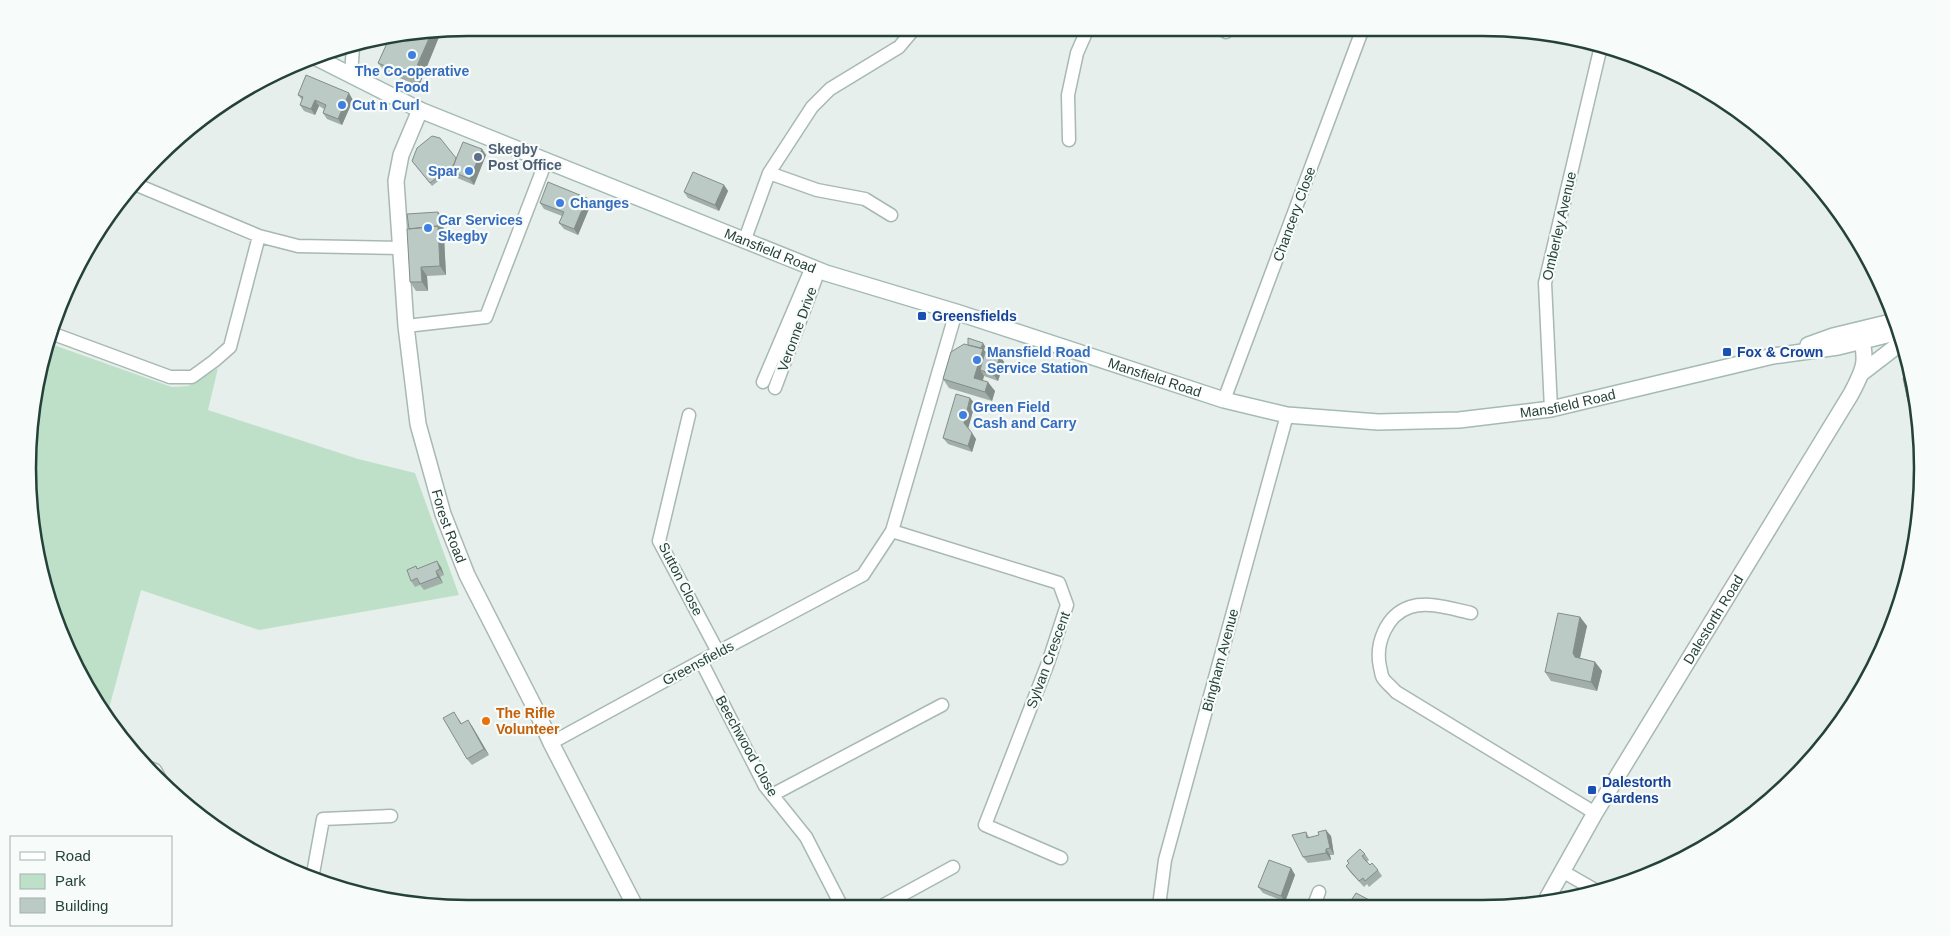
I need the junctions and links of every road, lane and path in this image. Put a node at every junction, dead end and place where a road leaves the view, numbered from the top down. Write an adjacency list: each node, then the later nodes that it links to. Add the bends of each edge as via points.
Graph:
1 (908, 36): 11 (street, via 899,47 830,90 812,108)
2 (1084, 36): 9 (street, via 1077,53 1068,95)
3 (1360, 36): 28 (street, Chancery Close)
4 (353, 52): 7 (street)
5 (1599, 53): 29 (street, Omberley Avenue, via 1545,283)
6 (324, 61): 7 (main road, Mansfield Road)
7 (351, 74): 8 (main road, Mansfield Road)
8 (420, 110): 10 (main road, Mansfield Road); 16 (main road, Forest Road, via 401,155 396,182)
9 (1069, 140)
10 (546, 160): 15 (main road, Mansfield Road); 20 (street, via 486,317)
11 (769, 173): 13 (street, via 817,190 865,199); 15 (street)
12 (140, 186): 14 (street)
13 (891, 215)
14 (259, 236): 16 (street, via 298,246); 22 (street, via 230,347 192,376 170,376)
15 (745, 239): 17 (main road, Mansfield Road)
16 (400, 248): 20 (main road, Forest Road)
17 (815, 269): 18 (main road, Mansfield Road); 26 (street); 27 (street, Veronne Drive)
18 (956, 312): 28 (main road, Mansfield Road); 32 (street, Greensfields)
19 (1889, 324): 23 (main road, Mansfield Road)
20 (406, 326): 37 (main road, Forest Road, via 418,424 443,514 467,575)
21 (1892, 333): 23 (main road, Mansfield Road)
22 (57, 335)
23 (1862, 335): 25 (main road, Dalestorth Road, via 1866,355); 29 (main road, Mansfield Road, via 1838,347 1773,356)
24 (1896, 346): 25 (main road)
25 (1863, 372): 39 (main road, Dalestorth Road)
26 (764, 382)
27 (776, 388)
28 (1224, 400): 31 (main road, Mansfield Road)
29 (1551, 409): 31 (main road, Mansfield Road, via 1459,420 1378,422)
30 (689, 415): 34 (street, Sutton Close, via 659,541)
31 (1287, 415): 51 (street, Bingham Avenue, via 1165,860)
32 (892, 531): 34 (street, Greensfields, via 863,575); 41 (street, Sylvan Crescent, via 1059,583 1067,605 985,825)
33 (1471, 613): 39 (street, via 1423,605 1396,615 1380,641 1377,656 1382,678 1396,692)
34 (718, 652): 35 (street, Greensfields)
35 (701, 661): 37 (street, Greensfields); 38 (street, Beechwood Close)
36 (942, 705): 38 (street)
37 (551, 744): 48 (main road, Forest Road)
38 (772, 795): 49 (street, Beechwood Close, via 806,837)
39 (1595, 813): 44 (main road, Dalestorth Road)
40 (391, 816): 43 (street, via 323,819)
41 (1061, 858)
42 (953, 868): 50 (street)
43 (313, 871)
44 (1562, 871): 45 (street); 47 (main road, Dalestorth Road)
45 (1588, 886)
46 (1319, 892): 52 (street)
47 (1549, 894)
48 (632, 900)
49 (838, 900)
50 (893, 900)
51 (1160, 900)
52 (1316, 900)

